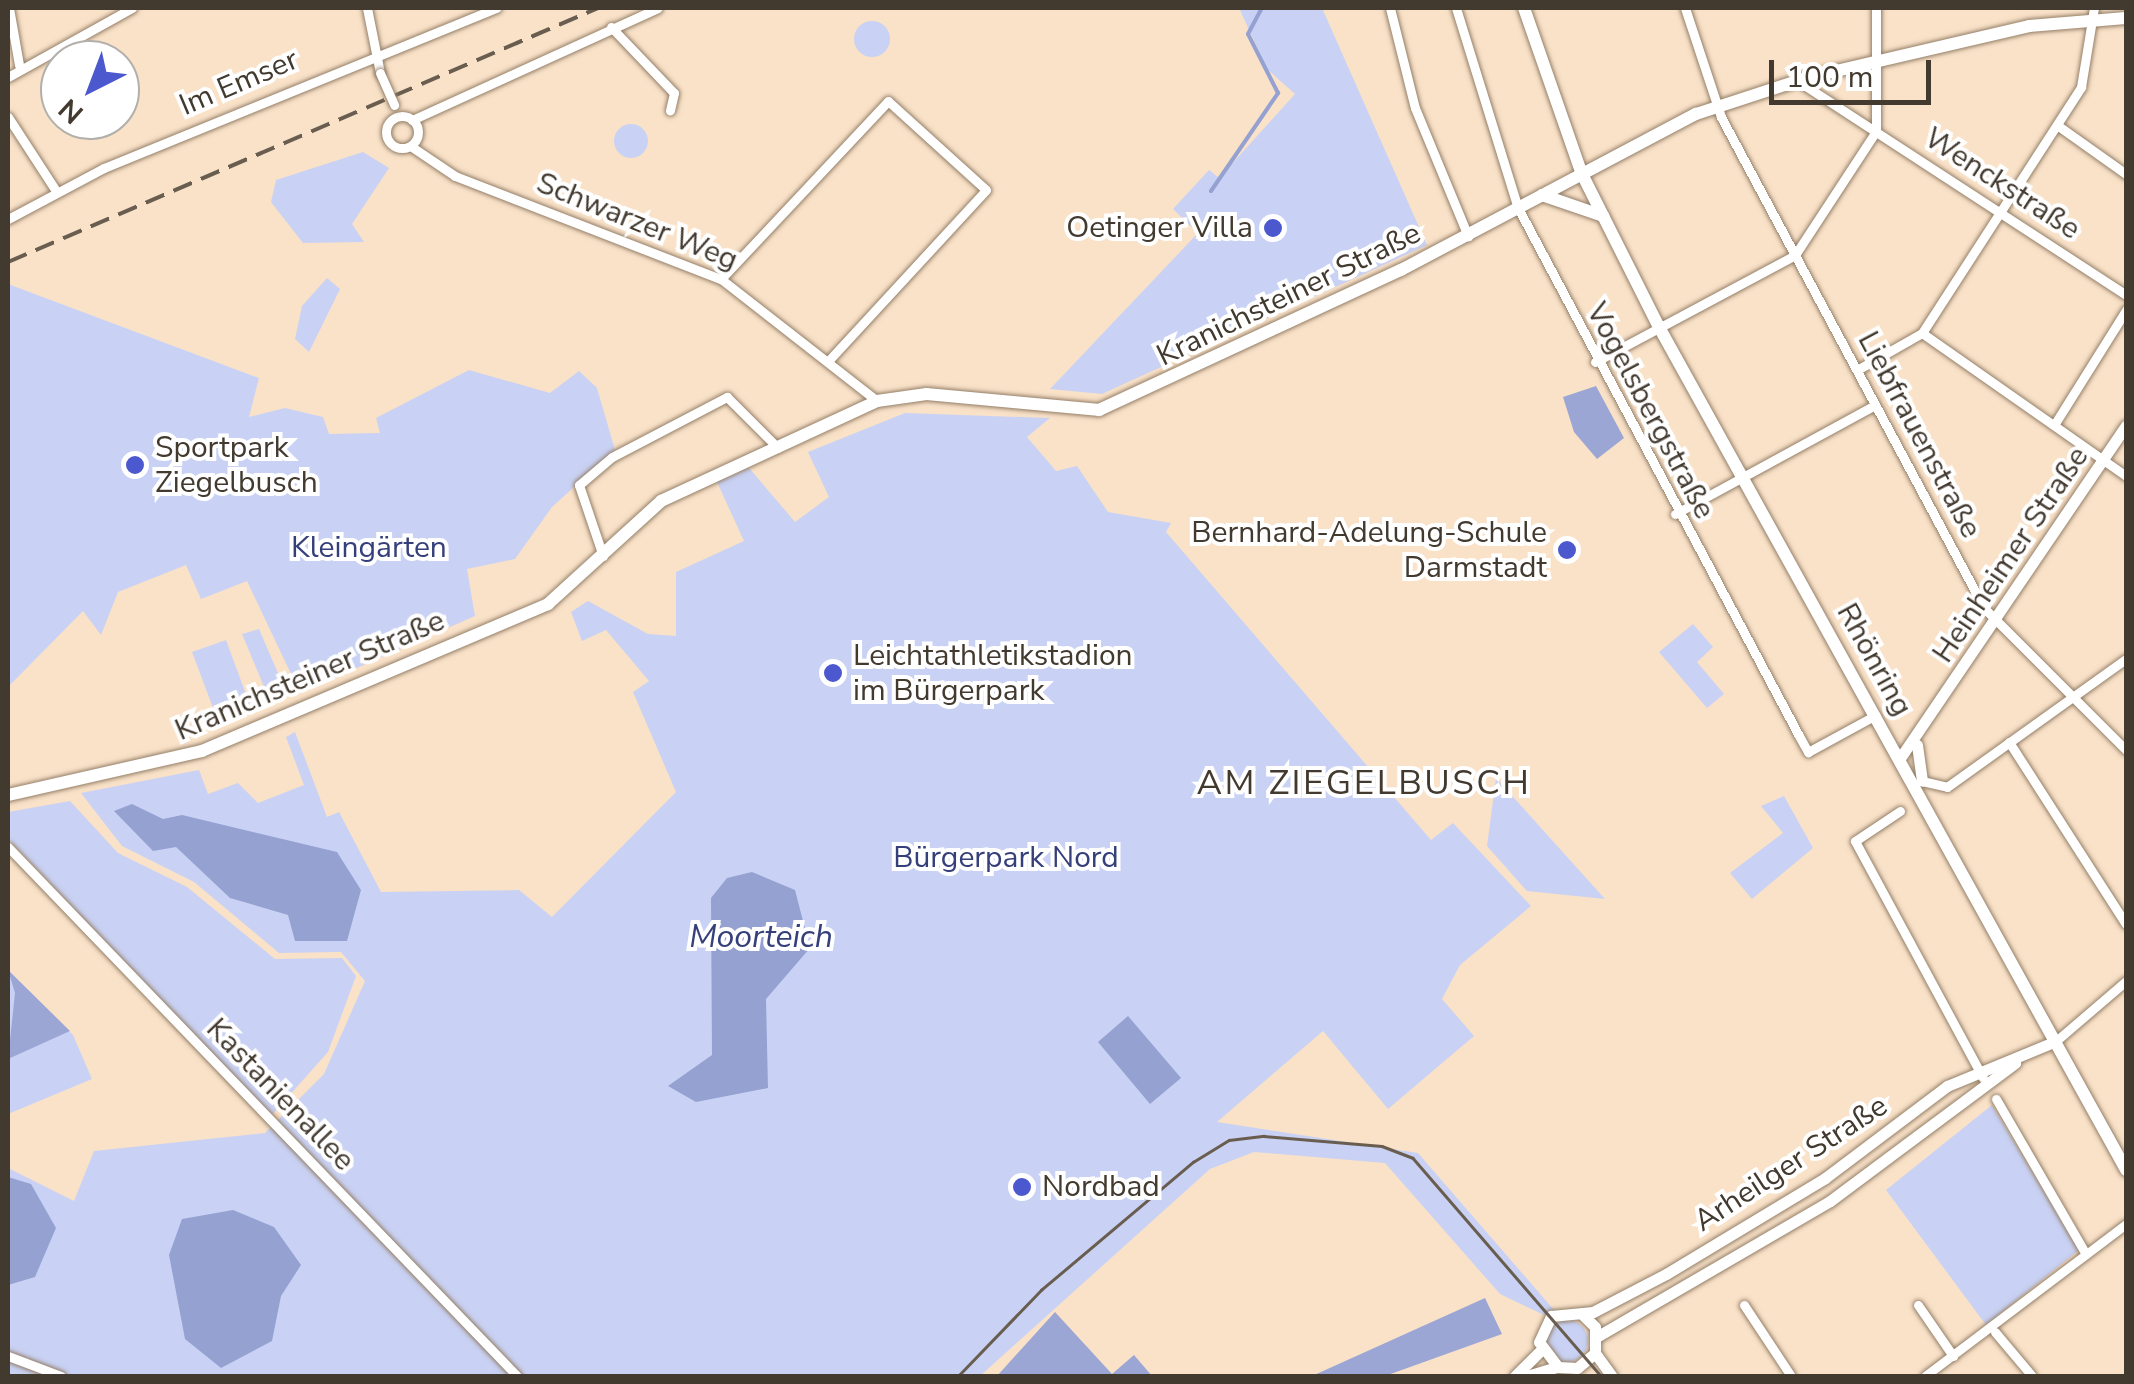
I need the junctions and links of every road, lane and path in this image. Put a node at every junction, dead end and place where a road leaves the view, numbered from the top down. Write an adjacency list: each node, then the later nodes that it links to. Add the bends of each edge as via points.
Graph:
1 (9, 8): 15 (street)
2 (132, 8): 15 (street)
3 (366, 8): 14 (street)
4 (497, 8): 14 (street, Im Emser)
5 (658, 8): 13 (street)
6 (1390, 8): 35 (street, via 1415,108)
7 (1456, 8): 31 (street, Vogelsbergstraße)
8 (1524, 8): 27 (main road, Rhönring)
9 (1684, 8): 19 (street, Liebfrauenstraße)
10 (1876, 8): 16 (street)
11 (2094, 14): 12 (main road, Kranichsteiner Straße); 16 (main road, Kranichsteiner Straße); 24 (street, via 2088,69)
12 (2126, 18)
13 (611, 27): 21 (street, via 674,93); 23 (street)
14 (375, 55): 20 (street, bridge); 29 (street, Im Emser)
15 (19, 64): 17 (street)
16 (1876, 65): 18 (main road, Kranichsteiner Straße); 25 (street)
17 (8, 77)
18 (1800, 83): 19 (main road, Kranichsteiner Straße); 25 (street, Wenckstraße)
19 (1716, 108): 27 (main road, Kranichsteiner Straße); 36 (street, Liebfrauenstraße)
20 (395, 110): 23 (street); 26 (street, Schwarzer Weg, via 385,133)
21 (670, 111)
22 (8, 117): 29 (street)
23 (412, 120): 26 (street)
24 (2057, 125): 28 (street); 32 (street)
25 (1876, 130): 32 (street, Wenckstraße); 36 (street)
26 (412, 147): 37 (street, Schwarzer Weg, via 455,176)
27 (1581, 172): 30 (main road, Kranichsteiner Straße); 33 (main road, Rhönring)
28 (2126, 174)
29 (56, 191): 34 (street, Im Emser)
30 (1542, 194): 31 (main road, Kranichsteiner Straße); 33 (main road)
31 (1518, 208): 35 (main road, Kranichsteiner Straße); 43 (street, Vogelsbergstraße)
32 (2000, 213): 38 (street, Wenckstraße); 41 (street)
33 (1603, 216): 40 (main road, Rhönring)
34 (8, 219)
35 (1468, 236): 45 (main road, Kranichsteiner Straße, via 1099,410 926,394)
36 (1795, 255): 40 (street); 44 (street, Liebfrauenstraße)
37 (721, 279): 42 (street, Schwarzer Weg); 42 (street, via 888,101 986,190)
38 (2126, 294)
39 (2126, 310): 47 (street)
40 (1659, 327): 43 (street); 51 (main road, Rhönring)
41 (1922, 333): 44 (street); 47 (street)
42 (830, 360): 45 (street, Schwarzer Weg)
43 (1595, 362): 53 (street, Vogelsbergstraße)
44 (1857, 370): 46 (street, Liebfrauenstraße)
45 (877, 401): 49 (main road, Kranichsteiner Straße)
46 (1874, 405): 51 (street); 55 (street, Liebfrauenstraße)
47 (2054, 425): 50 (street)
48 (2126, 426): 50 (street, Heinheimer Straße)
49 (778, 448): 54 (main road, Kranichsteiner Straße, via 661,501); 54 (street, via 727,397 612,458 579,485)
50 (2104, 460): 52 (street); 55 (street, Heinheimer Straße)
51 (1742, 475): 53 (street); 58 (main road, Rhönring)
52 (2126, 476)
53 (1676, 514): 58 (street, Vogelsbergstraße, via 1808,752)
54 (603, 556): 64 (main road, Kranichsteiner Straße, via 548,604 202,751)
55 (1995, 622): 57 (street, Liebfrauenstraße); 59 (street, Heinheimer Straße)
56 (2126, 659): 57 (street)
57 (2074, 700): 60 (street); 61 (street, Liebfrauenstraße)
58 (1876, 715): 62 (main road, Rhönring)
59 (1917, 741): 62 (street, Heinheimer Straße); 63 (street)
60 (2009, 742): 63 (street, via 1946,787); 68 (street)
61 (2126, 750)
62 (1900, 758): 67 (main road, Rhönring)
63 (1922, 781): 67 (main road)
64 (10, 796)
65 (1900, 811): 72 (street, via 1856,833)
66 (8, 846): 89 (street, Kastanienallee)
67 (1955, 858): 70 (main road, Rhönring)
68 (2126, 924)
69 (2126, 981): 70 (street, Arheilger Straße)
70 (2056, 1040): 71 (street, Arheilger Straße); 75 (main road, Rhönring)
71 (2026, 1054): 72 (street, Arheilger Straße); 73 (street, Arheilger Straße)
72 (1979, 1072): 73 (street); 80 (street, Arheilger Straße, via 1770,1213)
73 (1988, 1084): 82 (street, Arheilger Straße, via 1797,1222)
74 (1996, 1100): 77 (street)
75 (2126, 1170)
76 (2126, 1224): 77 (street)
77 (2086, 1254): 81 (street)
78 (1744, 1305): 93 (street)
79 (1918, 1305): 86 (street)
80 (1582, 1314): 82 (street); 83 (street, Arheilger Straße, via 1551,1316)
81 (1995, 1332): 86 (street); 95 (street)
82 (1598, 1336): 84 (street)
83 (1540, 1350): 87 (street); 90 (street, Arheilger Straße)
84 (1595, 1353): 87 (street); 92 (street)
85 (8, 1356): 88 (street)
86 (1953, 1356): 94 (street)
87 (1567, 1371): 91 (street)
88 (60, 1376)
89 (518, 1376)
90 (1515, 1376)
91 (1527, 1376)
92 (1612, 1376)
93 (1791, 1376)
94 (1925, 1376)
95 (2032, 1376)

